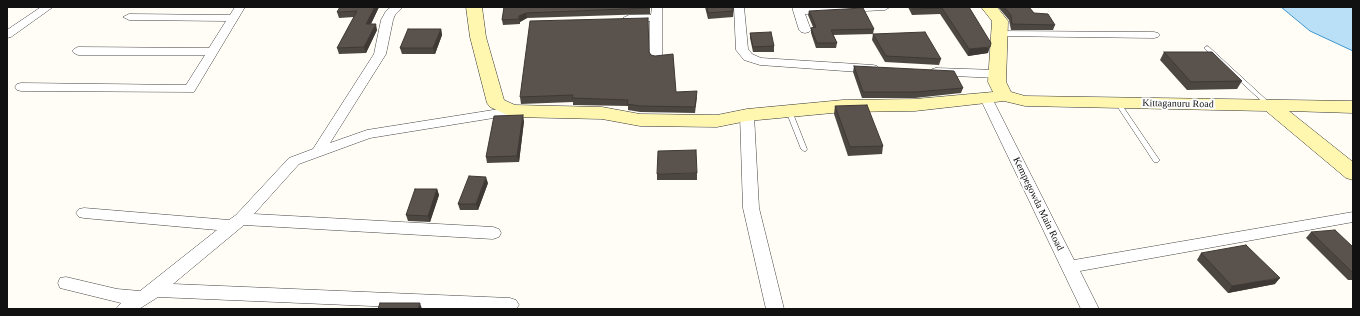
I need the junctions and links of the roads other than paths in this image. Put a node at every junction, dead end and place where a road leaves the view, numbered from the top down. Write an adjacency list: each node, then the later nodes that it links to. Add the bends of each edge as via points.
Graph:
1 (48, 7): 15 (street)
2 (240, 7): 11 (street)
3 (398, 7): 34 (street, via 390,13 387,20 380,54)
4 (474, 7): 30 (street, via 478,37 496,102)
5 (739, 7): 21 (street, via 742,50 748,57 760,61)
6 (885, 7): 8 (street)
7 (989, 7): 14 (street, via 1000,21)
8 (798, 9): 13 (street)
9 (656, 12): 12 (street); 20 (street)
10 (130, 17): 11 (street)
11 (234, 18): 19 (street)
12 (618, 19)
13 (805, 30)
14 (999, 34): 16 (street); 23 (street)
15 (7, 35)
16 (1154, 35)
17 (1207, 48): 28 (lane)
18 (78, 51): 19 (street)
19 (213, 52): 24 (street, via 190,89)
20 (656, 57)
21 (882, 69)
22 (921, 71): 23 (street)
23 (997, 74): 25 (street, via 997,82)
24 (21, 88)
25 (1004, 96): 26 (street, Kittaganuru Road); 27 (street, Kittaganuru Road, via 1025,101)
26 (986, 98): 31 (street, Kittaganuru Road, via 914,105 843,106); 41 (street, Kempegowda Main Road)
27 (1118, 103): 28 (street, Kittaganuru Road); 35 (lane)
28 (1271, 106): 29 (street, Kittaganuru Road); 36 (street)
29 (1353, 107)
30 (512, 111): 32 (street, Kittaganuru Road, via 602,113 640,120 683,122 717,121); 34 (street, via 367,134)
31 (789, 111): 32 (street, Kittaganuru Road); 33 (lane)
32 (747, 115): 46 (street, via 751,208)
33 (804, 149)
34 (317, 153): 39 (street, via 294,161)
35 (1156, 160)
36 (1353, 173)
37 (84, 213): 39 (street)
38 (1353, 217): 41 (street)
39 (237, 222): 40 (street); 43 (street)
40 (493, 233)
41 (1069, 267): 47 (street, Kempegowda Main Road)
42 (66, 284): 43 (street, via 117,296)
43 (149, 294): 44 (street); 45 (street)
44 (510, 305)
45 (125, 309)
46 (775, 309)
47 (1090, 309)

